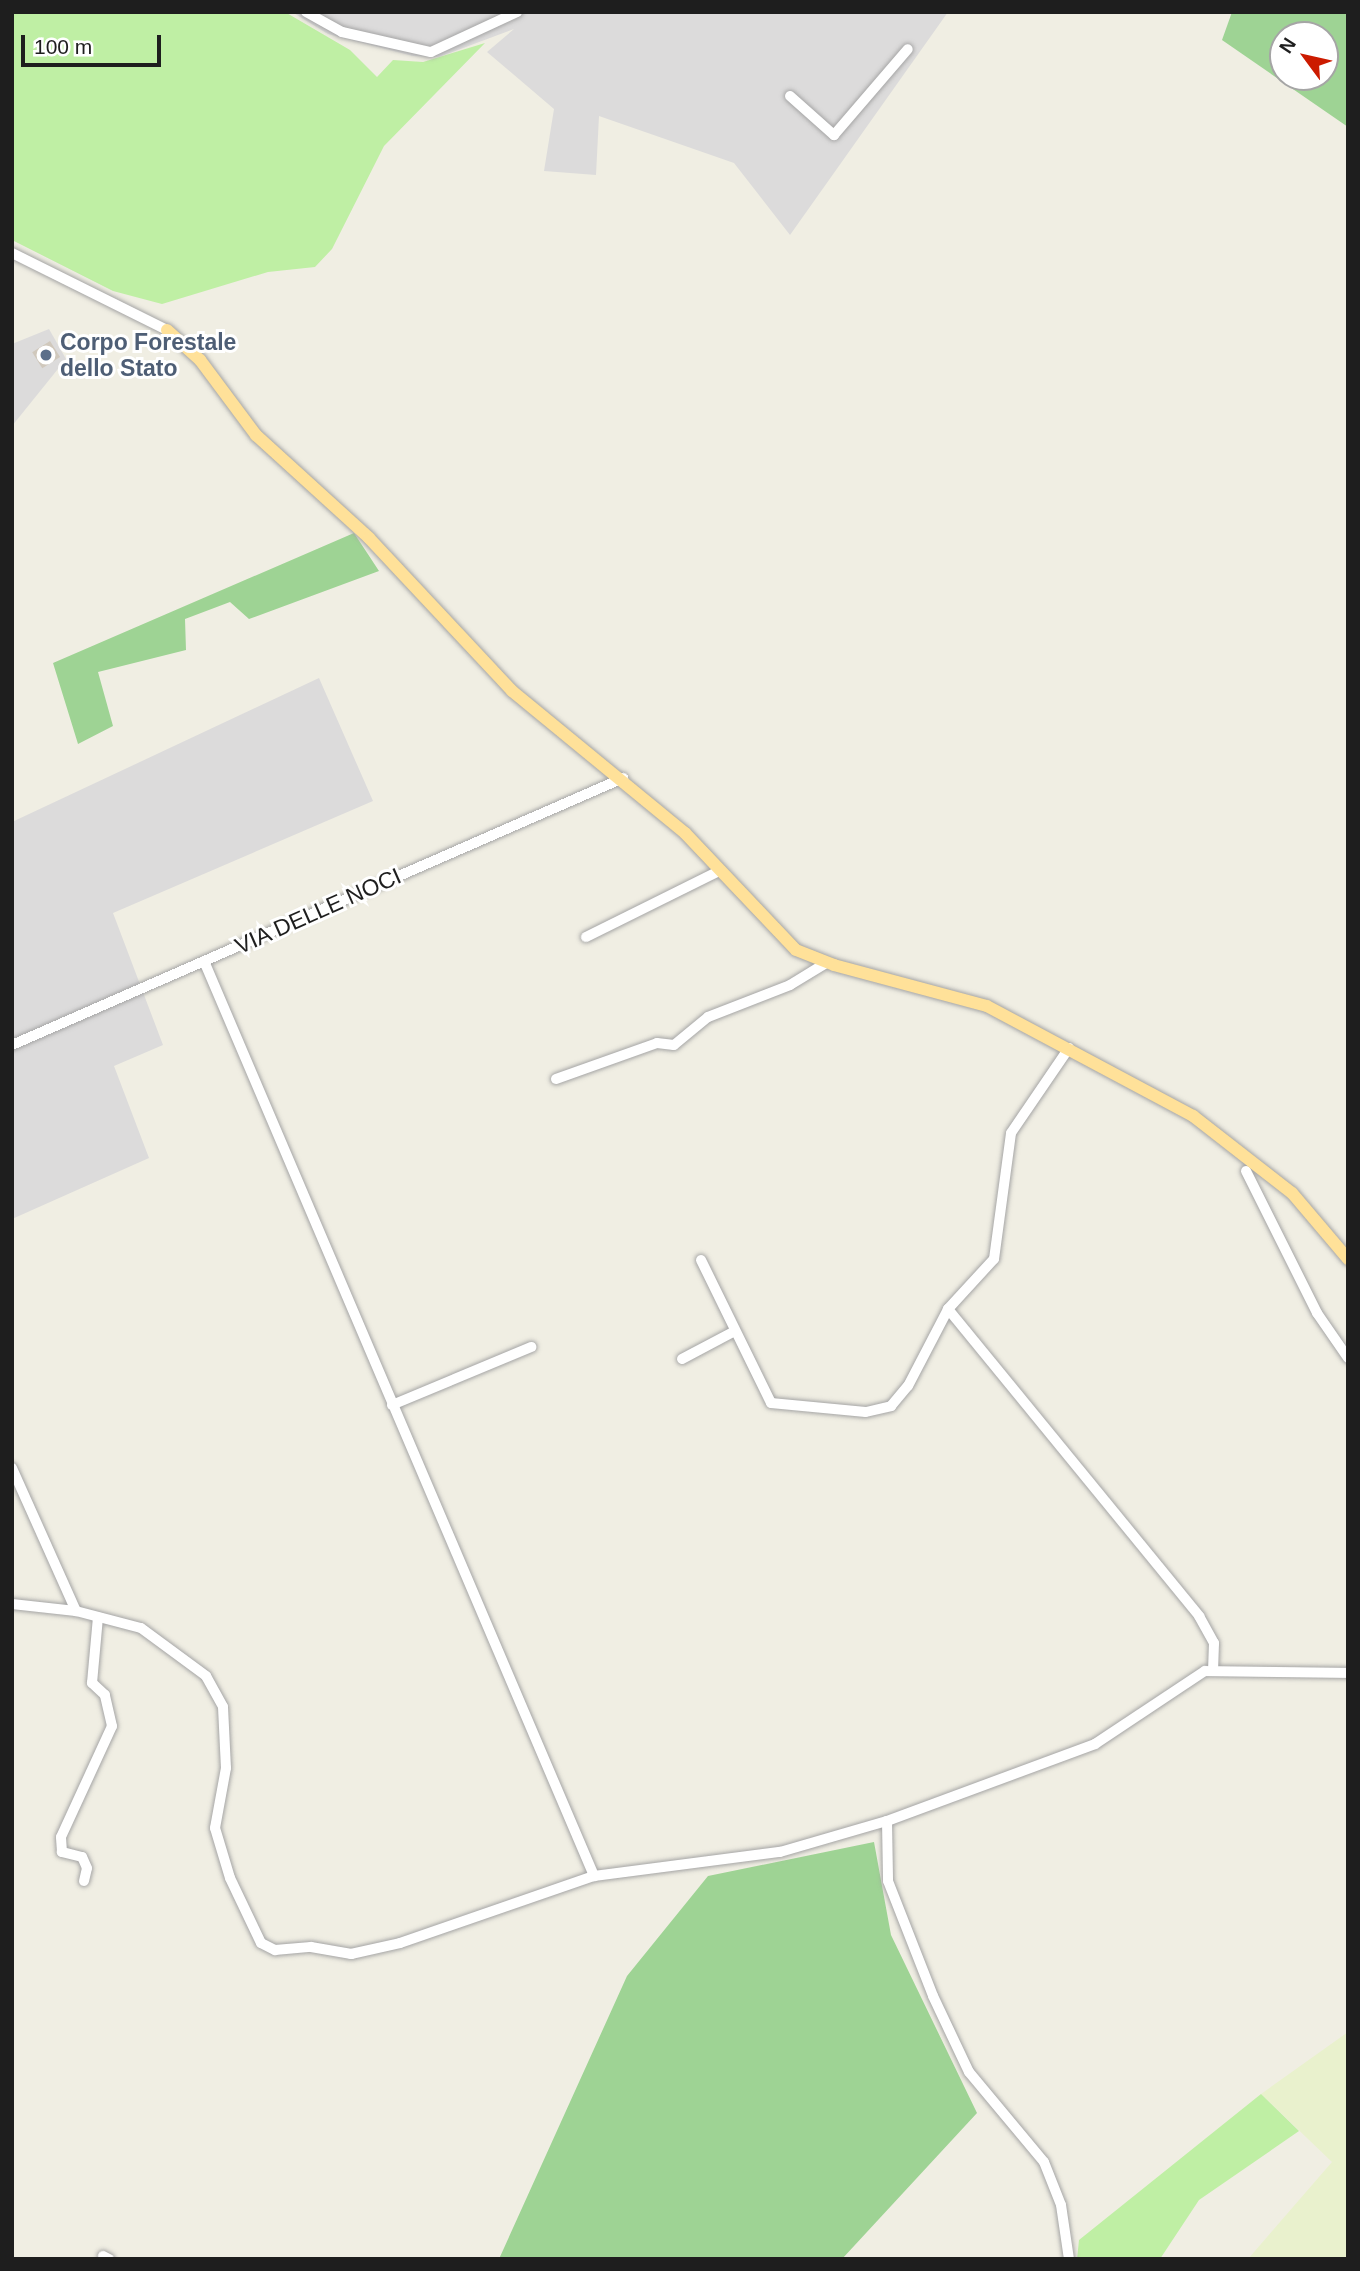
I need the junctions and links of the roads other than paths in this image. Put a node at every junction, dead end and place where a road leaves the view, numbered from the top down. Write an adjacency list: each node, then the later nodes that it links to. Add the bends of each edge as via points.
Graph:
1 (306, 12): 2 (street, via 342,32 431,52)
2 (517, 12)
3 (908, 49): 4 (street, via 834,135)
4 (790, 96)
5 (12, 253): 6 (street)
6 (167, 330): 7 (main road, via 200,360 256,435 369,538 512,691)
7 (623, 778): 8 (main road); 10 (street, VIA DELLE NOCI)
8 (719, 871): 9 (street); 11 (main road, via 777,935)
9 (586, 937)
10 (204, 961): 12 (street, VIA DELLE NOCI); 25 (street)
11 (826, 963): 13 (main road, via 961,996); 14 (street, via 790,985 708,1017 674,1045 657,1043)
12 (12, 1045)
13 (1069, 1048): 15 (main road, via 1193,1116); 20 (street, via 1011,1133 994,1259)
14 (556, 1079)
15 (1266, 1168): 17 (street); 18 (main road, via 1315,1216)
16 (1246, 1171): 17 (street)
17 (1254, 1183): 23 (street, via 1317,1313)
18 (1348, 1259)
19 (701, 1260): 21 (street)
20 (948, 1309): 21 (street, via 908,1385 891,1406 877,1411 771,1403); 30 (street, via 1199,1616 1214,1643)
21 (733, 1332): 24 (street)
22 (531, 1347): 25 (street)
23 (1348, 1358)
24 (682, 1359)
25 (392, 1405): 33 (street)
26 (12, 1468): 28 (street)
27 (12, 1604): 28 (street)
28 (76, 1611): 29 (street)
29 (98, 1617): 33 (street, via 141,1628 206,1676 223,1707 226,1768 215,1828 230,1878 261,1944 275,1950 311,1947 351,1954 400,1943); 34 (street, via 92,1684 105,1695 112,1726 61,1837 62,1852 82,1857 87,1868)
30 (1213, 1670): 31 (street); 32 (street, via 1095,1744)
31 (1348, 1673)
32 (887, 1821): 33 (street, via 780,1852); 35 (street, via 888,1881 933,1996 969,2072 1044,2162 1062,2205)
33 (594, 1875)
34 (84, 1881)
35 (1069, 2259)

